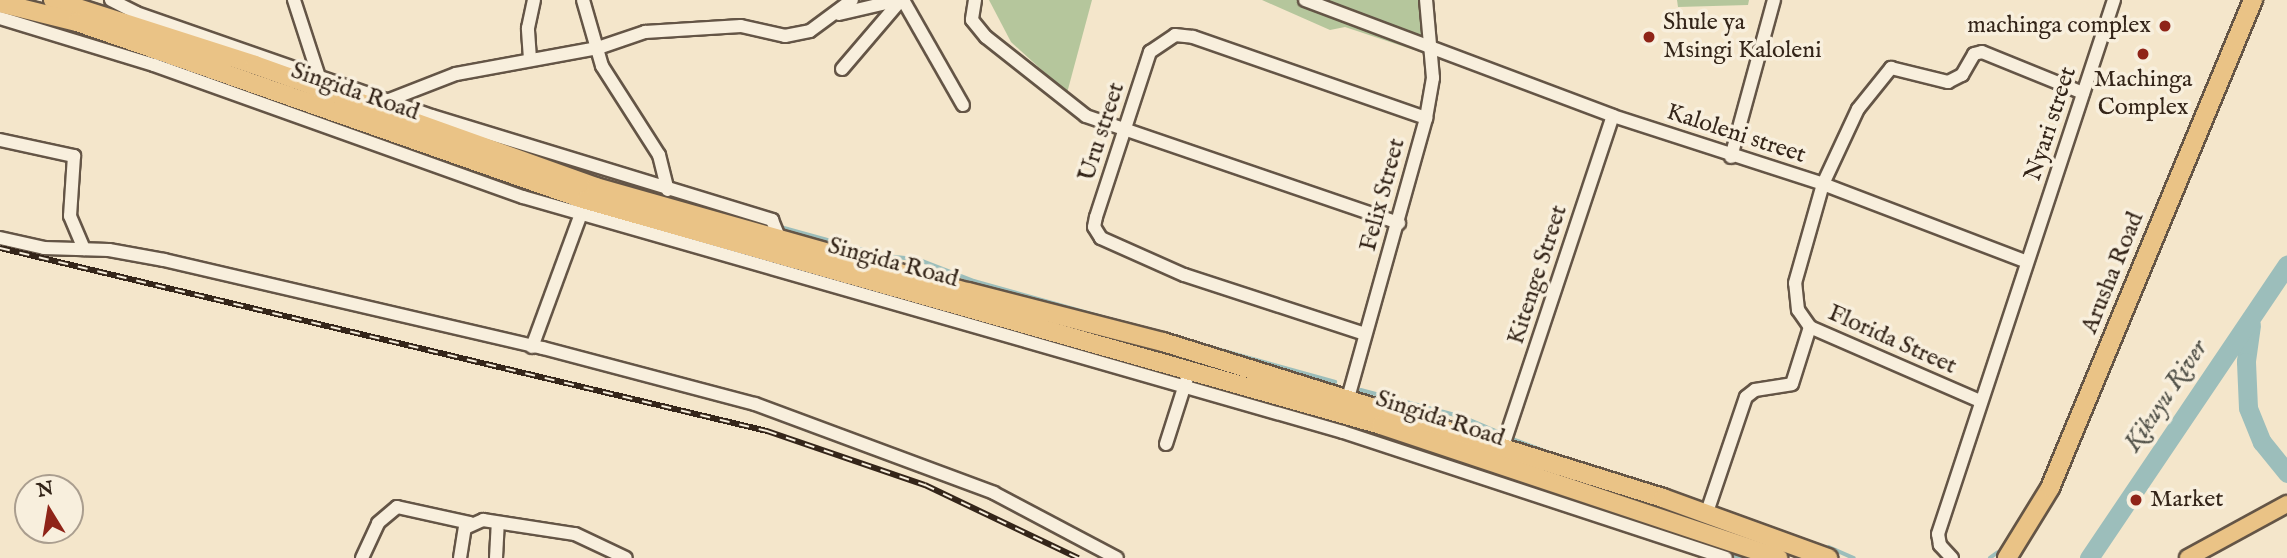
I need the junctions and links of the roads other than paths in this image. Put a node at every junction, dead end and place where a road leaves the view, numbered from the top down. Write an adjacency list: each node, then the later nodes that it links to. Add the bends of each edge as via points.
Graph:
1 (53, 0): 21 (highway, Singida Road)
2 (111, 0): 21 (street)
3 (294, 0): 21 (street)
4 (534, 0): 19 (street, via 528,28)
5 (583, 0): 18 (street)
6 (852, 0): 15 (street)
7 (901, 0): 15 (street); 20 (street); 24 (street, via 933,46)
8 (975, 0): 27 (street, via 972,20 997,47 1086,116)
9 (1305, 0): 17 (street, Kaloleni street)
10 (1426, 0): 17 (street, Felix Street)
11 (1774, 0): 29 (street)
12 (2114, 0): 22 (street, Nyari street)
13 (2253, 0): 59 (highway, Arusha Road, via 2050,488 2029,529)
14 (0, 3): 21 (highway, Singida Road)
15 (839, 14): 18 (street, via 810,31 785,36 741,26 674,29 645,32)
16 (0, 18): 32 (street, via 154,65 440,168)
17 (1432, 44): 25 (street, Kaloleni street); 26 (street, Felix Street)
18 (598, 48): 19 (street); 31 (street, via 602,66 659,155)
19 (530, 59): 23 (street, via 456,74)
20 (842, 69)
21 (318, 88): 23 (street); 32 (highway, Singida Road); 34 (highway, Singida Road, via 597,187)
22 (2083, 93): 30 (street, Florida Street, via 1982,52 1974,54 1962,75 1948,82 1891,68 1858,109); 37 (street, Nyari street)
23 (389, 100): 31 (street)
24 (963, 106)
25 (1613, 116): 29 (street, Kaloleni street); 45 (street, Kitenge Street)
26 (1426, 118): 27 (street, Uru street, via 1193,37 1175,35 1150,52); 33 (street, Felix Street)
27 (1125, 130): 33 (street); 39 (street, Uru street, via 1096,217 1094,227 1101,238 1184,275)
28 (0, 140): 36 (street, via 74,156 70,216)
29 (1731, 157): 30 (street, Kaloleni street)
30 (1823, 184): 37 (street, Kaloleni street); 38 (street, Florida Street, via 1795,283 1798,310)
31 (668, 190): 34 (street, via 772,220)
32 (584, 206): 40 (street); 41 (highway, Singida Road)
33 (1399, 223): 39 (street, Felix Street)
34 (778, 235): 42 (highway, Singida Road)
35 (0, 238): 36 (street, via 44,248)
36 (85, 249): 40 (street, via 163,260)
37 (2027, 262): 43 (street, Nyari street)
38 (1810, 327): 43 (street, Florida Street); 47 (street, via 1791,384 1755,390 1746,397)
39 (1366, 334): 42 (street, Felix Street)
40 (532, 346): 54 (street, via 755,404 994,493)
41 (1187, 378): 44 (street); 45 (highway, Singida Road); 55 (street)
42 (1348, 398): 45 (highway, Singida Road)
43 (1980, 401): 58 (street, Nyari street, via 1938,534 1940,545)
44 (1166, 444)
45 (1500, 455): 47 (highway, Singida Road); 56 (highway, Singida Road)
46 (2287, 504): 60 (main road)
47 (1707, 512): 57 (highway, Singida Road)
48 (470, 523): 49 (street); 50 (street, via 397,507 378,523); 51 (street)
49 (498, 523): 52 (street); 53 (street, via 575,534)
50 (362, 558)
51 (460, 558)
52 (496, 558)
53 (626, 558)
54 (1117, 558)
55 (1726, 558)
56 (1778, 558)
57 (1828, 558)
58 (1952, 558)
59 (2007, 558)
60 (2188, 558)

